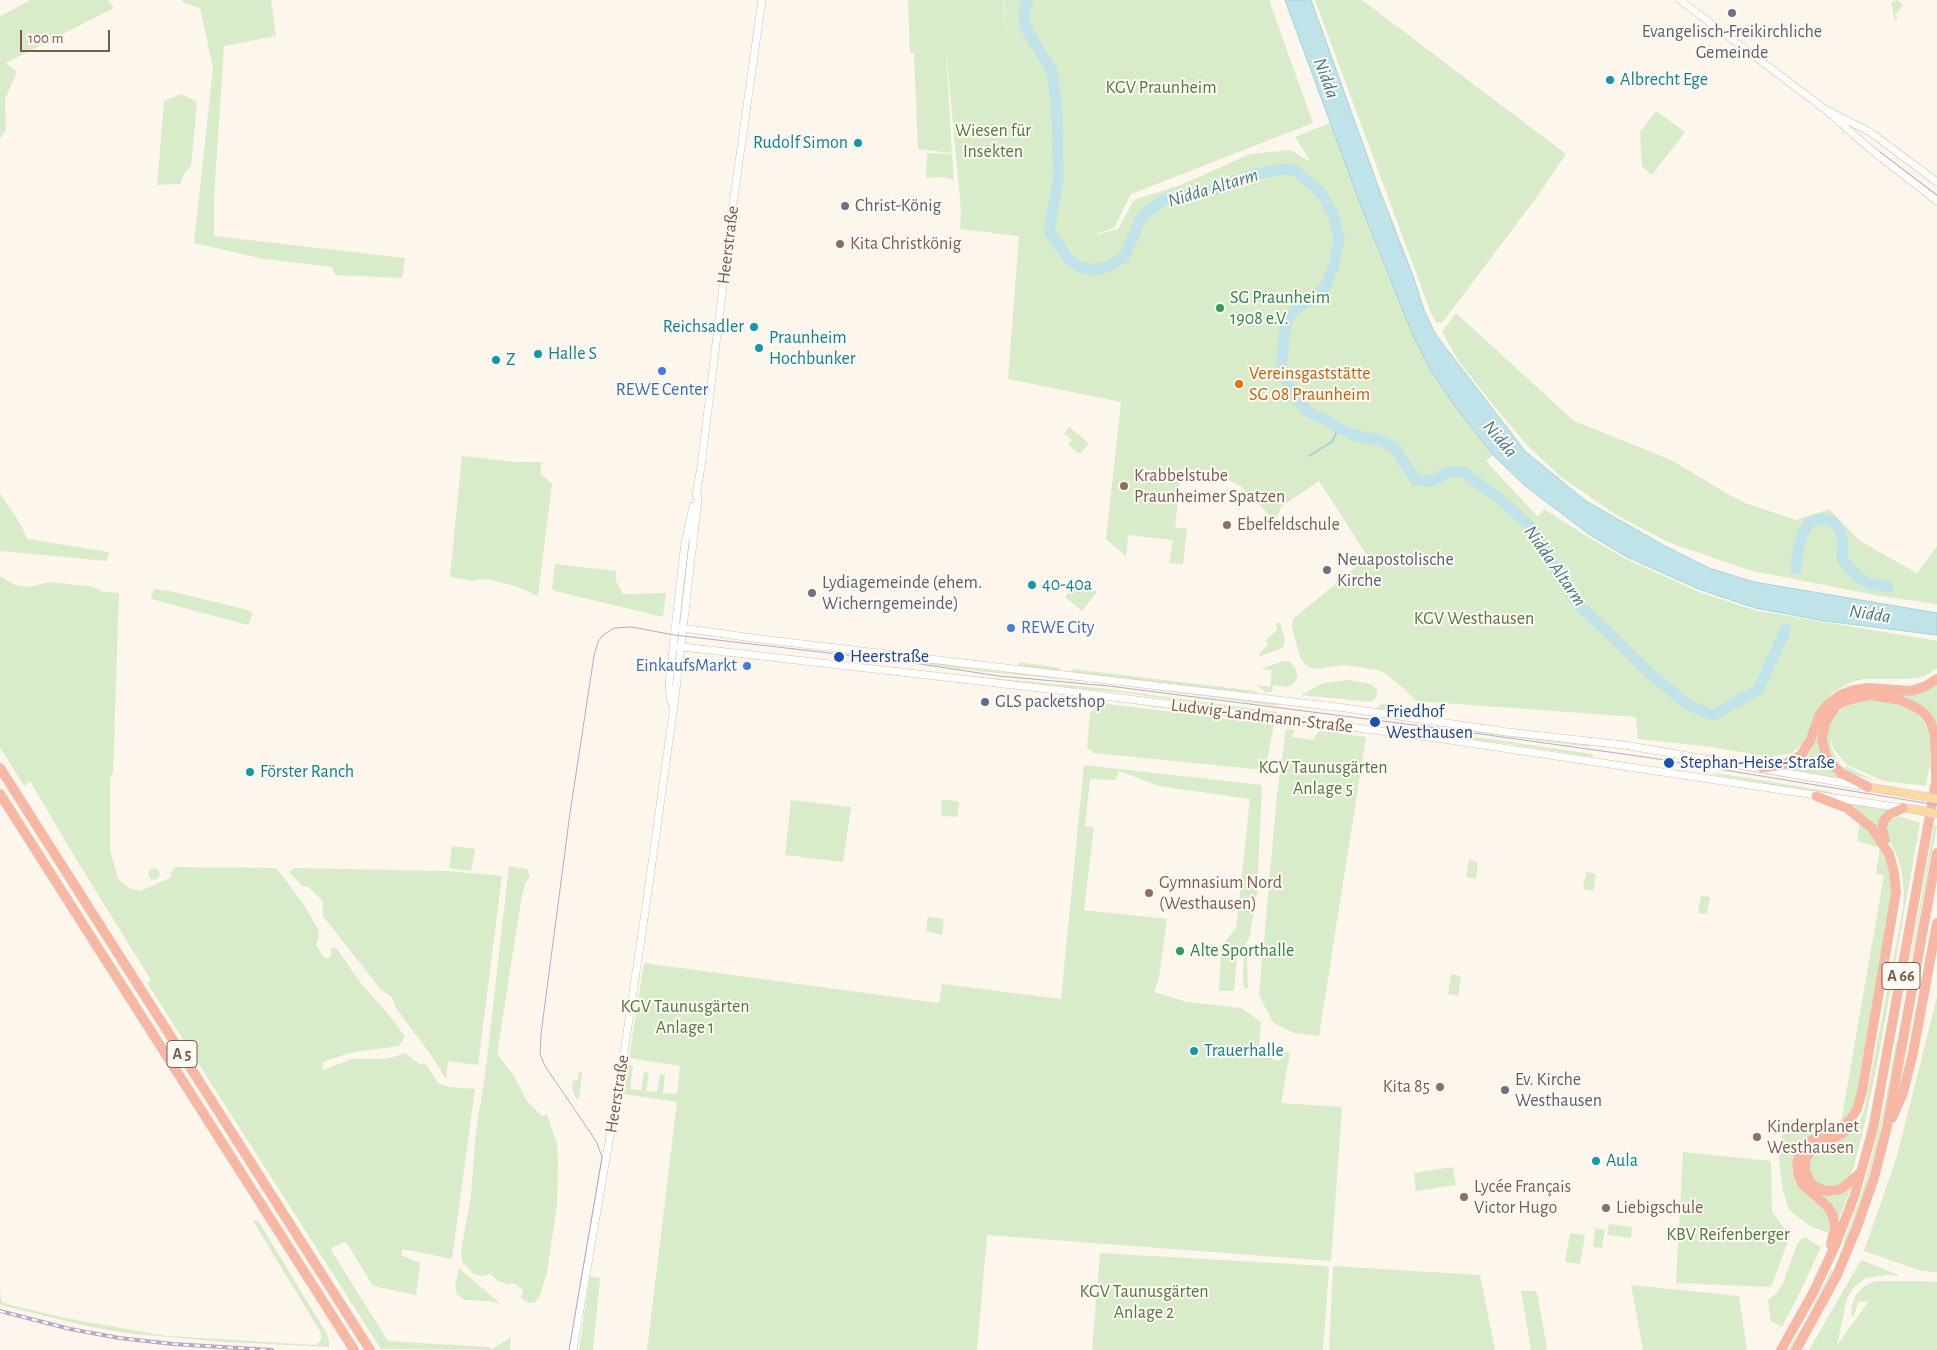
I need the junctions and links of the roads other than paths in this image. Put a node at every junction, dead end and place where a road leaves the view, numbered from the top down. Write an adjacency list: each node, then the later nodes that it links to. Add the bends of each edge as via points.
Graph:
1 (762, 0): 8 (main road, Heerstraße)
2 (1680, 0): 3 (main road)
3 (1826, 110): 4 (main road); 5 (main road)
4 (1870, 132): 5 (main road); 6 (main road)
5 (1869, 148): 7 (main road)
6 (1937, 182)
7 (1937, 201)
8 (679, 627): 9 (main road, Heerstraße); 12 (main road, Ludwig-Landmann-Straße, via 760,640 1280,700 1624,745)
9 (677, 646): 16 (main road, Ludwig-Landmann-Straße, via 1436,738); 28 (main road, Heerstraße, via 672,718 622,1066)
10 (1937, 679): 12 (highway, via 1911,691 1868,688 1840,695 1824,709 1810,741 1796,760)
11 (0, 768): 27 (highway, A 5)
12 (1762, 768): 14 (main road, Ludwig-Landmann-Straße)
13 (1937, 778): 14 (highway, via 1936,735 1925,714 1900,700 1869,695 1836,706 1824,723 1822,740 1826,756 1833,765 1841,773); 24 (highway, A 66, via 1874,1124)
14 (1868, 787): 17 (main road, Ludwig-Landmann-Straße, bridge)
15 (0, 794): 26 (highway, A 5)
16 (1816, 796): 18 (main road, Ludwig-Landmann-Straße); 25 (highway, via 1847,808 1872,828 1892,863 1896,892 1857,1109 1843,1126 1810,1141 1797,1162 1802,1184 1828,1207 1834,1221)
17 (1937, 799)
18 (1903, 808): 19 (main road, Ludwig-Landmann-Straße, bridge); 24 (highway, via 1886,817 1882,828 1898,872 1898,902 1863,1102 1851,1126 1813,1148 1805,1164 1810,1182 1826,1191 1844,1187)
19 (1937, 814)
20 (1937, 853): 23 (highway, A 66)
21 (1937, 923): 22 (highway)
22 (1935, 940): 23 (highway, via 1903,1093)
23 (1887, 1127): 30 (highway, A 66, via 1874,1178 1847,1252 1826,1299)
24 (1862, 1171): 25 (highway, A 66)
25 (1824, 1270): 29 (highway, A 66)
26 (354, 1350)
27 (370, 1350)
28 (573, 1350)
29 (1781, 1350)
30 (1796, 1350)

